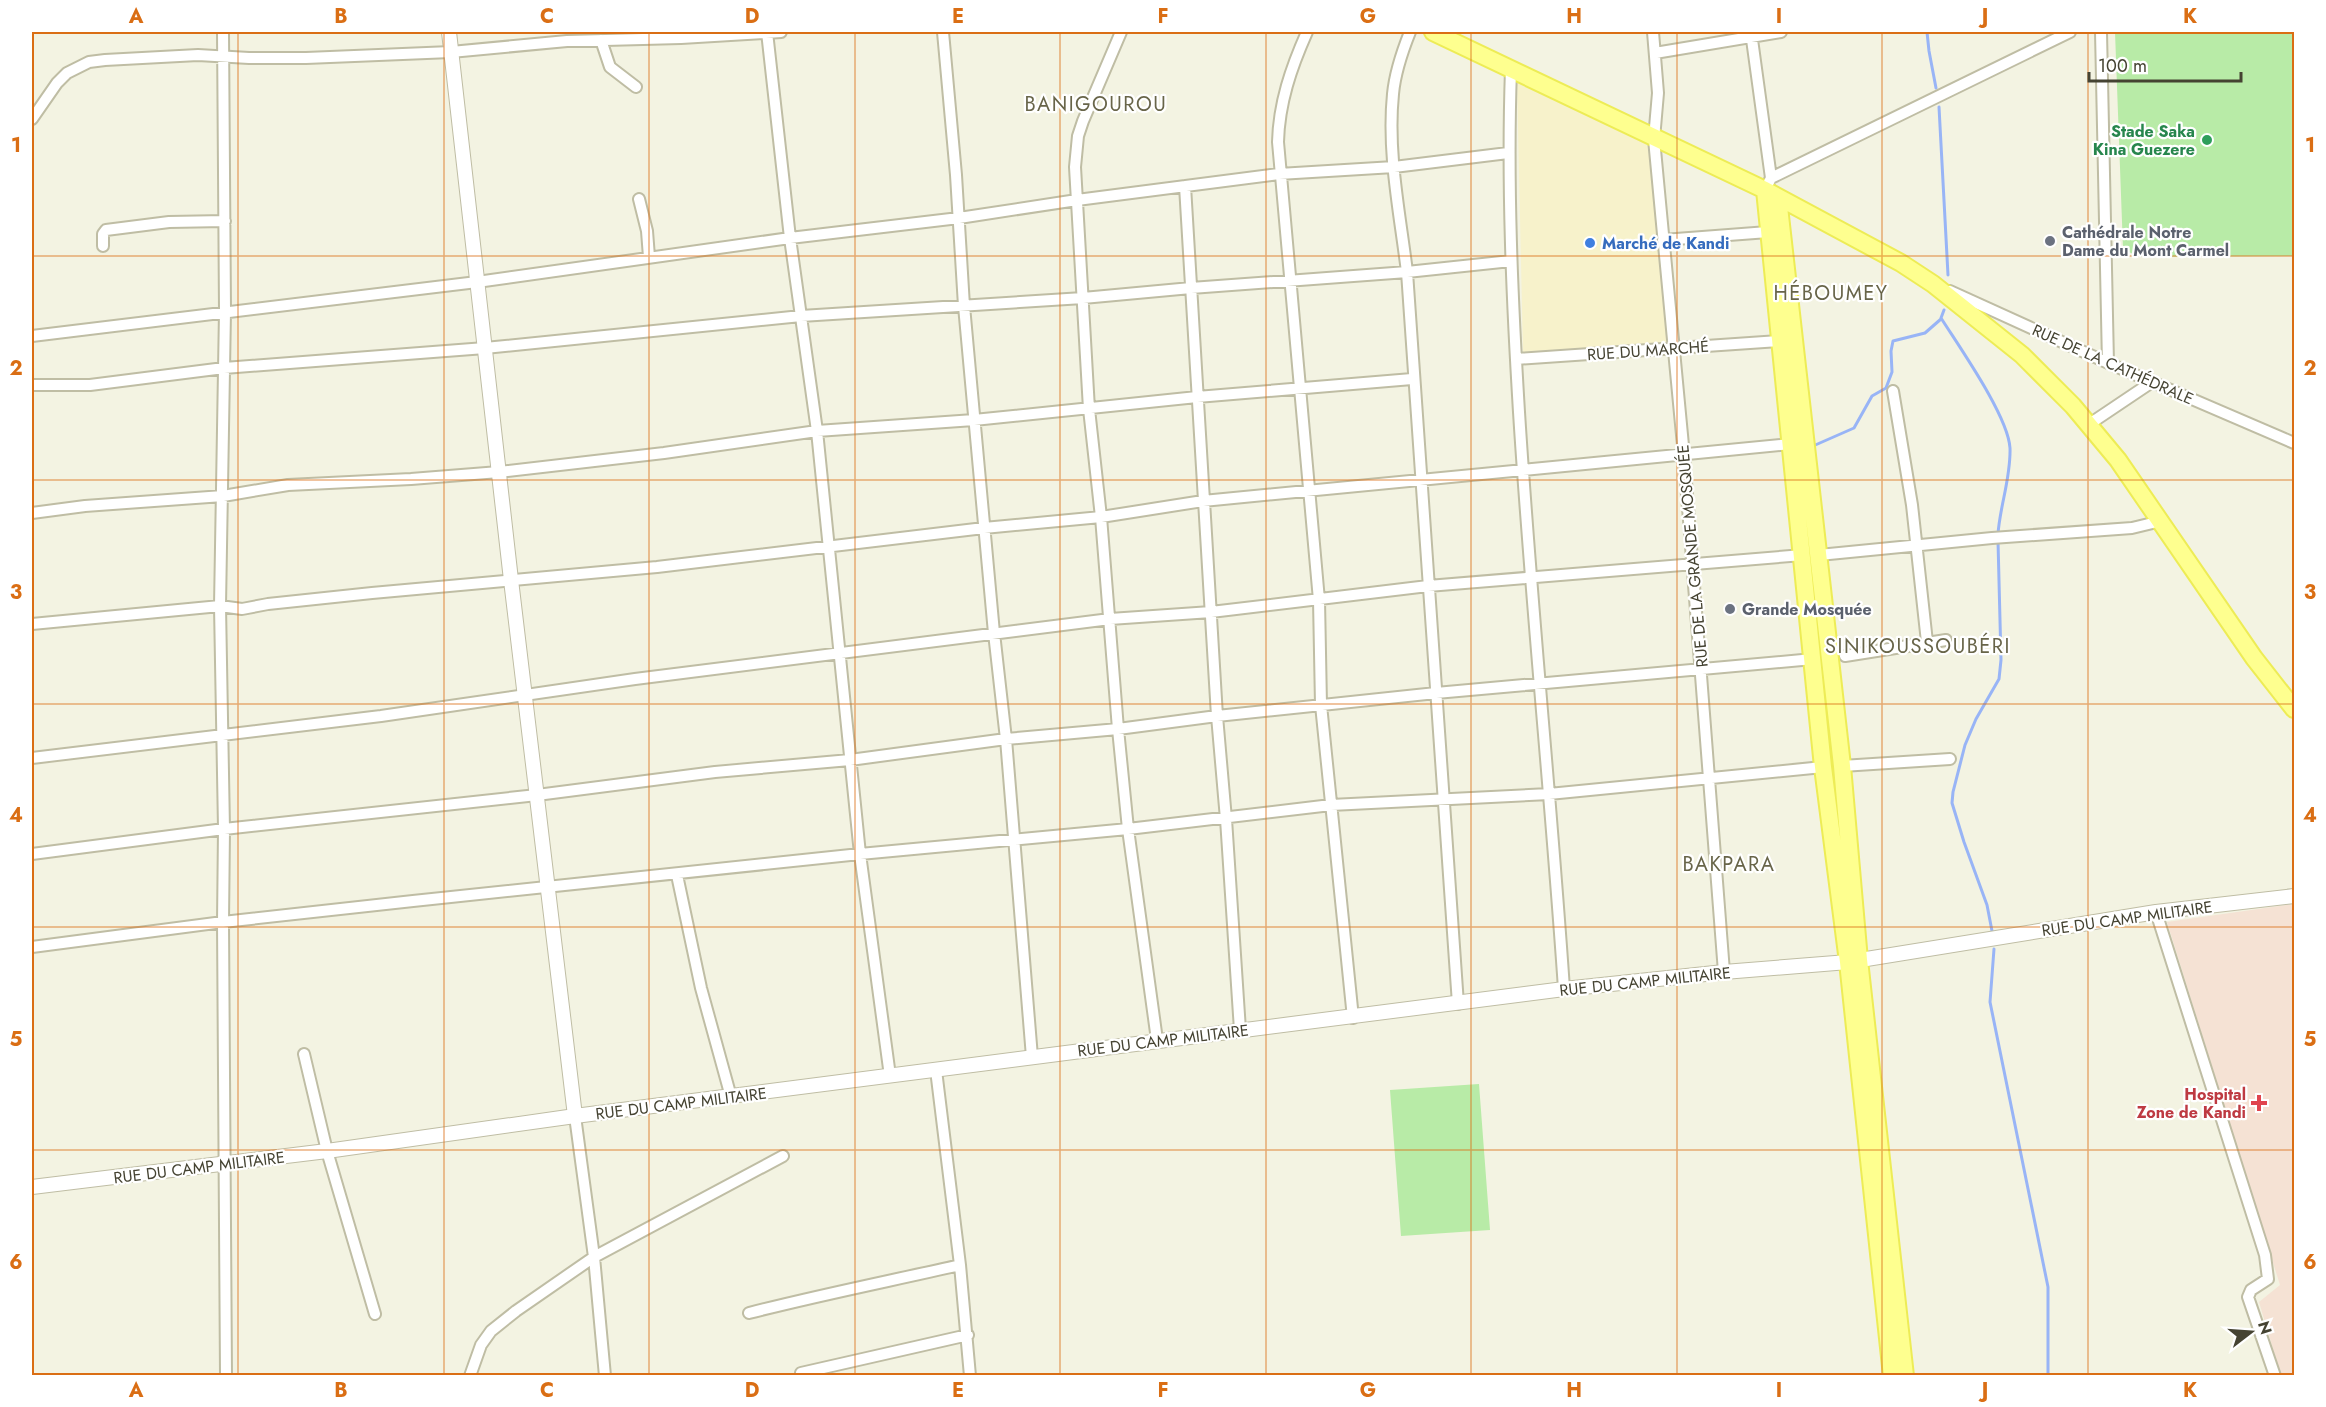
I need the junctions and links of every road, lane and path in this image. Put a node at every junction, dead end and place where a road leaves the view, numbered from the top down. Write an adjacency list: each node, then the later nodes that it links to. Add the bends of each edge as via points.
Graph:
1 (223, 32): 21 (street)
2 (449, 32): 19 (street)
3 (767, 32): 4 (street); 17 (street); 36 (street)
4 (781, 32)
5 (944, 32): 33 (street)
6 (1121, 32): 32 (street, via 1078,136)
7 (1307, 32): 28 (street, via 1292,65 1281,106)
8 (1410, 32): 27 (street, via 1393,94)
9 (1433, 32): 18 (main road)
10 (1466, 32): 18 (main road)
11 (1653, 32): 20 (street, RUE DE LA GRANDE MOSQUÉE)
12 (1781, 32): 15 (street)
13 (2070, 32): 30 (street)
14 (2101, 32): 55 (street)
15 (1752, 34): 20 (street); 30 (street)
16 (565, 36): 17 (street); 19 (street)
17 (601, 40): 23 (street, via 610,67)
18 (1473, 50): 22 (main road)
19 (452, 52): 21 (street, via 306,58); 43 (street)
20 (1655, 53): 25 (street, RUE DE LA GRANDE MOSQUÉE, via 1658,93)
21 (223, 56): 24 (street, via 150,56 89,62 57,82); 34 (street)
22 (1511, 69): 25 (main road); 26 (street)
23 (636, 87)
24 (32, 117)
25 (1654, 139): 30 (main road); 37 (street, RUE DE LA GRANDE MOSQUÉE)
26 (1508, 153): 27 (street); 40 (street)
27 (1394, 167): 28 (street); 41 (street)
28 (1279, 174): 29 (street); 42 (street)
29 (1185, 186): 32 (street); 45 (street)
30 (1771, 189): 35 (main road); 44 (main road); 82 (main road, via 1791,328)
31 (639, 199): 39 (street)
32 (1077, 200): 33 (street); 46 (street)
33 (958, 218): 36 (street); 47 (street)
34 (225, 221): 38 (street, via 169,222 106,230); 48 (street)
35 (1768, 232): 37 (street); 51 (main road)
36 (790, 238): 39 (street); 49 (street)
37 (1663, 240): 53 (street, RUE DE LA GRANDE MOSQUÉE)
38 (103, 246)
39 (649, 257): 43 (street)
40 (1511, 261): 41 (street); 54 (street)
41 (1407, 272): 42 (street); 57 (street)
42 (1289, 281): 45 (street); 60 (street)
43 (477, 282): 48 (street); 52 (street)
44 (1933, 284): 55 (street, RUE DE LA CATHÉDRALE); 65 (main road, via 2022,355)
45 (1191, 288): 46 (street); 62 (street)
46 (1083, 298): 47 (street); 63 (street)
47 (964, 306): 49 (street); 64 (street)
48 (225, 311): 50 (street); 56 (street)
49 (801, 316): 52 (street); 66 (street)
50 (32, 336)
51 (1779, 341): 53 (street, RUE DU MARCHÉ); 68 (main road)
52 (485, 348): 56 (street); 71 (street)
53 (1672, 348): 54 (street, RUE DU MARCHÉ); 69 (street, RUE DE LA GRANDE MOSQUÉE)
54 (1516, 359): 70 (street)
55 (2108, 363): 58 (street, RUE DE LA CATHÉDRALE)
56 (224, 368): 59 (street, via 90,385); 74 (street)
57 (1413, 379): 60 (street); 72 (street)
58 (2152, 382): 65 (street); 67 (street, RUE DE LA CATHÉDRALE)
59 (32, 386)
60 (1298, 388): 62 (street); 73 (street)
61 (1893, 391): 80 (street)
62 (1197, 397): 63 (street); 75 (street)
63 (1089, 409): 64 (street); 77 (street)
64 (974, 420): 66 (street); 79 (street)
65 (2088, 424): 78 (main road)
66 (816, 431): 71 (street); 81 (street)
67 (2295, 443)
68 (1791, 444): 69 (street); 82 (main road)
69 (1684, 456): 70 (street); 83 (street, RUE DE LA GRANDE MOSQUÉE)
70 (1523, 471): 72 (street); 84 (street)
71 (498, 472): 74 (street, via 288,484); 85 (street)
72 (1421, 479): 73 (street); 86 (street)
73 (1308, 492): 75 (street); 87 (street)
74 (223, 496): 76 (street); 88 (street)
75 (1203, 501): 77 (street); 89 (street)
76 (32, 513)
77 (1101, 517): 79 (street); 90 (street)
78 (2161, 521): 80 (street, via 2132,528); 103 (main road, via 2254,658)
79 (984, 528): 81 (street); 92 (street)
80 (1915, 545): 82 (street); 94 (street)
81 (828, 546): 85 (street); 95 (street)
82 (1811, 555): 83 (street); 97 (main road); 111 (main road)
83 (1692, 565): 84 (street); 98 (street, RUE DE LA GRANDE MOSQUÉE)
84 (1530, 578): 86 (street); 99 (street)
85 (511, 580): 88 (street, via 242,609); 101 (street)
86 (1428, 586): 87 (street); 100 (street)
87 (1319, 600): 89 (street); 102 (street)
88 (220, 606): 91 (street); 106 (street)
89 (1211, 612): 90 (street); 104 (street)
90 (1110, 619): 92 (street); 105 (street)
91 (32, 624)
92 (994, 633): 95 (street); 107 (street)
93 (1946, 640): 94 (street)
94 (1927, 642): 96 (street)
95 (841, 654): 101 (street); 110 (street)
96 (1845, 656)
97 (1813, 659): 98 (street); 112 (main road)
98 (1701, 669): 99 (street); 113 (street, RUE DE LA GRANDE MOSQUÉE)
99 (1540, 685): 100 (street); 114 (street)
100 (1436, 693): 102 (street); 116 (street)
101 (525, 696): 106 (street); 115 (street)
102 (1322, 705): 104 (street); 117 (street)
103 (2295, 709)
104 (1217, 716): 105 (street); 118 (street)
105 (1118, 729): 107 (street); 120 (street)
106 (223, 735): 108 (street); 119 (street)
107 (1006, 739): 110 (street); 121 (street)
108 (32, 758)
109 (1950, 759): 111 (street)
110 (850, 760): 115 (street, via 715,772); 123 (street)
111 (1842, 766): 130 (main road)
112 (1823, 767): 113 (street); 130 (main road)
113 (1710, 779): 114 (street); 131 (street, RUE DE LA GRANDE MOSQUÉE)
114 (1550, 794): 116 (street); 132 (street)
115 (537, 795): 119 (street); 125 (street)
116 (1443, 798): 117 (street); 133 (street)
117 (1331, 806): 118 (street); 134 (street)
118 (1226, 819): 120 (street); 135 (street)
119 (224, 829): 122 (street); 128 (street)
120 (1128, 829): 121 (street); 136 (street)
121 (1014, 840): 123 (street); 138 (street)
122 (32, 854)
123 (860, 854): 124 (street); 140 (street)
124 (677, 875): 125 (street); 141 (street, via 701,988)
125 (547, 888): 128 (street); 142 (street)
126 (2295, 896): 127 (street, RUE DU CAMP MILITAIRE)
127 (2156, 912): 130 (street, RUE DU CAMP MILITAIRE); 159 (street, via 2265,1255 2268,1279 2248,1297)
128 (223, 922): 129 (street); 145 (street)
129 (32, 947)
130 (1854, 961): 131 (street, RUE DU CAMP MILITAIRE); 157 (main road); 158 (main road)
131 (1724, 972): 132 (street, RUE DU CAMP MILITAIRE)
132 (1564, 989): 133 (street, RUE DU CAMP MILITAIRE)
133 (1458, 1004): 134 (street, RUE DU CAMP MILITAIRE)
134 (1353, 1018): 135 (street, RUE DU CAMP MILITAIRE)
135 (1240, 1030): 136 (street, RUE DU CAMP MILITAIRE)
136 (1157, 1040): 138 (street, RUE DU CAMP MILITAIRE)
137 (304, 1054): 143 (street)
138 (1032, 1058): 139 (street, RUE DU CAMP MILITAIRE)
139 (936, 1070): 140 (street, RUE DU CAMP MILITAIRE); 148 (street)
140 (890, 1076): 141 (street, RUE DU CAMP MILITAIRE)
141 (731, 1097): 142 (street, RUE DU CAMP MILITAIRE)
142 (575, 1116): 143 (street, RUE DU CAMP MILITAIRE); 147 (street)
143 (327, 1151): 145 (street, RUE DU CAMP MILITAIRE); 150 (street)
144 (783, 1156): 147 (street)
145 (225, 1163): 146 (street, RUE DU CAMP MILITAIRE); 153 (street)
146 (32, 1187)
147 (594, 1257): 154 (street, via 491,1331); 155 (street)
148 (960, 1265): 149 (street); 151 (street)
149 (749, 1313)
150 (375, 1314)
151 (968, 1335): 152 (street); 156 (street)
152 (801, 1373)
153 (226, 1376)
154 (470, 1376)
155 (604, 1376)
156 (970, 1376)
157 (1892, 1376)
158 (1905, 1376)
159 (2275, 1376)

